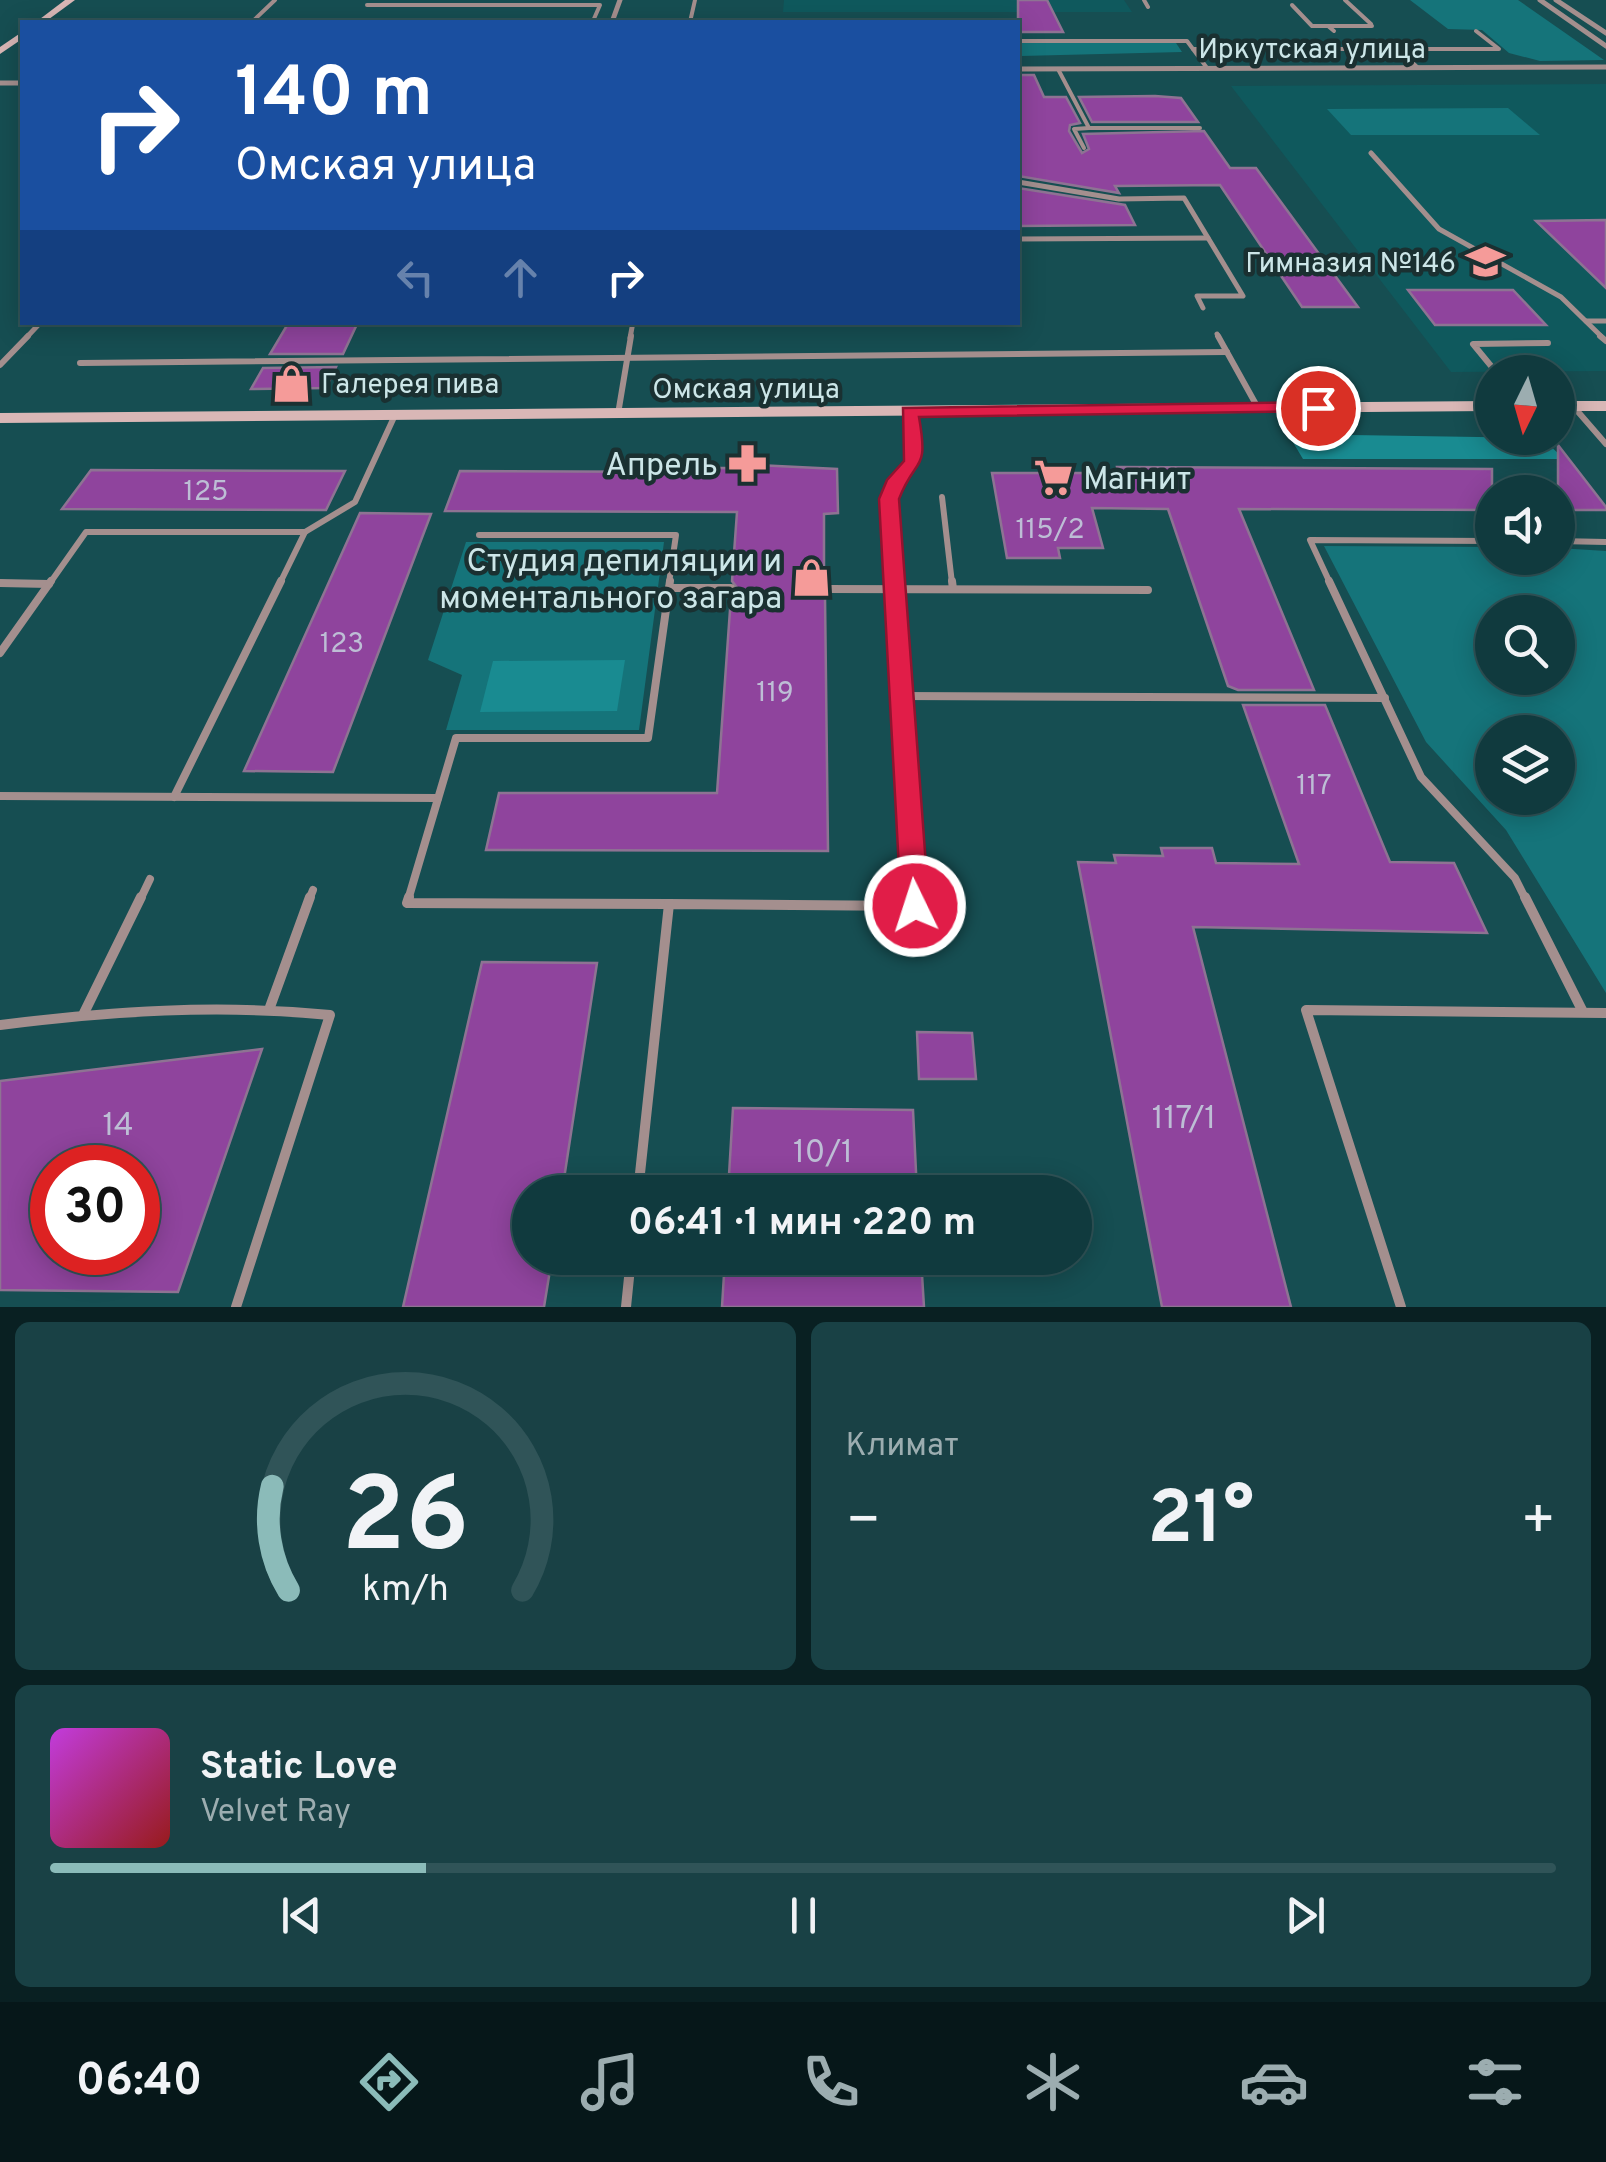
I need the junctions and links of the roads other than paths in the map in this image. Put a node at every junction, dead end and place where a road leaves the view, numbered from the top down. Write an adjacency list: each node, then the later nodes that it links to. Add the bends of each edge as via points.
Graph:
1 (71, 0): 10 (main road)
2 (275, 0): 11 (lane)
3 (1144, 0): 9 (lane)
4 (1345, 0): 13 (lane, via 1372,26)
5 (1540, 0): 19 (street)
6 (1556, 0): 16 (street)
7 (367, 5): 12 (lane, via 600,5)
8 (1292, 5): 13 (lane, via 1312,26)
9 (1148, 6)
10 (43, 20)
11 (254, 20)
12 (593, 20)
13 (1328, 26): 14 (lane)
14 (1334, 31)
15 (1476, 31): 22 (lane, via 1499,49)
16 (1606, 34)
17 (1020, 40): 20 (lane, via 1188,40)
18 (1344, 41): 21 (lane)
19 (1606, 46)
20 (1194, 49): 21 (lane); 26 (lane)
21 (1352, 49): 22 (lane)
22 (1398, 49): 24 (lane)
23 (1606, 66): 24 (street, Иркутская улица)
24 (1417, 67): 26 (street, Иркутская улица)
25 (1058, 68): 26 (street, Иркутская улица); 27 (street, Иркутская улица); 28 (lane)
26 (1207, 68)
27 (1020, 69)
28 (1089, 128): 29 (lane); 30 (lane, via 1074,128)
29 (1200, 128)
30 (1084, 149)
31 (1371, 153): 36 (lane, via 1452,238 1560,297)
32 (1020, 182): 33 (lane, via 1120,198 1184,198)
33 (1208, 238): 34 (lane); 35 (lane, via 1244,296 1196,296)
34 (1020, 239)
35 (1203, 308)
36 (1586, 321): 37 (lane); 41 (lane)
37 (1606, 321)
38 (38, 325): 47 (lane)
39 (633, 325): 45 (lane)
40 (1217, 334): 43 (lane)
41 (1606, 341)
42 (1548, 343): 44 (lane, via 1473,344)
43 (1227, 352): 45 (lane); 51 (lane)
44 (1482, 355)
45 (628, 358): 46 (lane); 53 (lane)
46 (80, 363)
47 (0, 365)
48 (1475, 406): 51 (main road, Омская улица)
49 (1575, 406): 50 (main road)
50 (1606, 406)
51 (1258, 408): 52 (main road, Омская улица)
52 (910, 412): 53 (main road, Омская улица); 69 (street, via 913,463 889,499)
53 (618, 414): 54 (main road, Омская улица)
54 (394, 415): 56 (main road, Омская улица); 59 (lane, via 354,502)
55 (1575, 415): 57 (lane)
56 (0, 418)
57 (1606, 444)
58 (942, 497): 70 (lane)
59 (305, 532): 65 (lane, via 86,532); 76 (lane)
60 (479, 534): 66 (lane, via 676,536)
61 (1475, 541): 74 (lane, via 1310,540)
62 (1575, 542): 63 (lane)
63 (1606, 542)
64 (0, 584): 65 (lane)
65 (50, 584): 72 (lane)
66 (669, 588): 67 (lane); 77 (lane, via 648,738 456,738)
67 (732, 588)
68 (824, 589): 69 (lane)
69 (893, 589): 70 (lane); 73 (street)
70 (953, 589): 71 (lane)
71 (1148, 590)
72 (0, 654)
73 (900, 696): 74 (lane); 81 (street)
74 (1384, 698): 83 (lane, via 1421,777 1515,878)
75 (0, 796): 76 (lane)
76 (174, 797): 77 (lane)
77 (438, 798): 80 (lane, via 407,903)
78 (150, 879): 85 (lane)
79 (313, 890): 82 (lane)
80 (670, 904): 81 (lane); 87 (lane)
81 (915, 906)
82 (270, 1007): 85 (lane); 89 (lane, via 330,1015)
83 (1583, 1012): 84 (lane); 91 (lane, via 1306,1010)
84 (1606, 1012)
85 (84, 1013): 86 (lane)
86 (0, 1026)
87 (640, 1175)
88 (630, 1275): 90 (lane)
89 (236, 1307)
90 (626, 1307)
91 (1402, 1307)

